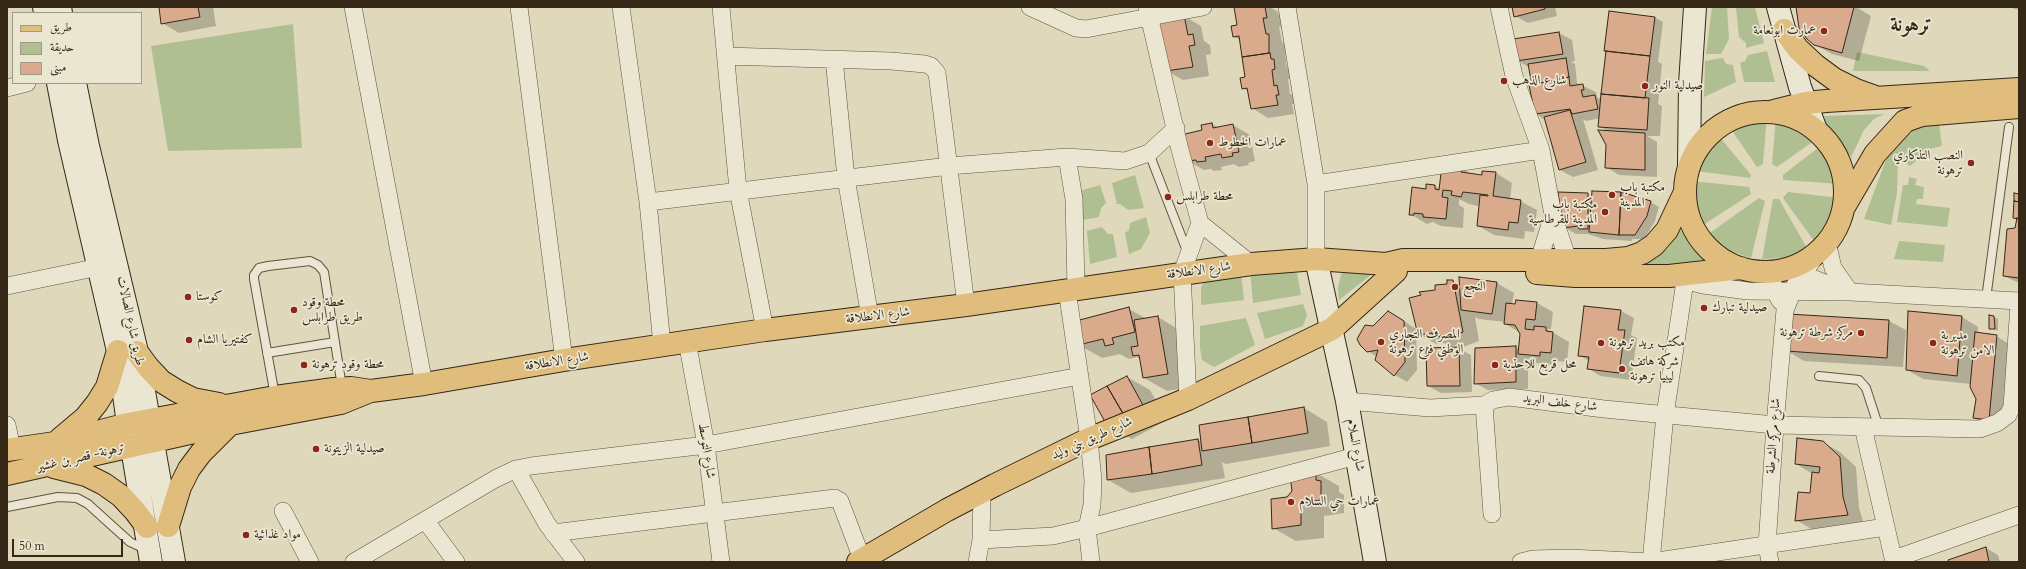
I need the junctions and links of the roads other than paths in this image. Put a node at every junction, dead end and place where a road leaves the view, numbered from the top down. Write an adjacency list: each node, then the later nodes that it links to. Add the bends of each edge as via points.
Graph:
1 (354, 7): 71 (street)
2 (519, 7): 68 (street)
3 (621, 7): 36 (street)
4 (721, 7): 13 (street)
5 (1030, 7): 11 (street, via 1076,28 1086,29)
6 (1202, 7): 11 (street)
7 (1288, 7): 33 (street)
8 (1499, 7): 27 (street, via 1514,76)
9 (1696, 7): 30 (street, via 1690,84)
10 (1778, 7): 12 (street)
11 (1149, 12): 25 (street)
12 (1784, 30): 20 (main road, via 1798,49 1822,70 1856,90); 21 (street)
13 (726, 56): 14 (street); 34 (street)
14 (834, 59): 31 (street, via 891,61 932,66 937,73); 32 (street)
15 (23, 84): 18 (street)
16 (58, 84): 46 (street)
17 (75, 84): 66 (street, طريق شارع الصالات)
18 (7, 88)
19 (2019, 89): 20 (main road)
20 (1878, 98): 21 (main road)
21 (1806, 103): 23 (main road); 26 (street)
22 (2019, 107): 37 (main road, via 1922,115 1905,121 1875,154)
23 (1771, 112): 26 (main road, via 1795,117); 30 (main road, via 1750,113 1726,122 1699,146)
24 (2009, 126): 55 (lane)
25 (1176, 128): 28 (street); 39 (street)
26 (1816, 130): 37 (main road, via 1830,146 1840,165 1845,187)
27 (1541, 150): 33 (street); 38 (street)
28 (1149, 153): 29 (street, via 1125,161); 44 (lane)
29 (1067, 157): 31 (street); 52 (street, via 1074,199)
30 (1689, 164): 35 (main road)
31 (949, 166): 32 (street); 58 (street)
32 (846, 178): 34 (street); 60 (street)
33 (1316, 184): 41 (street)
34 (738, 190): 36 (street); 62 (street)
35 (1684, 194): 43 (main road, via 1668,230 1642,253 1628,258); 48 (main road, via 1689,218 1701,240 1719,257)
36 (648, 202): 65 (street)
37 (1843, 208): 40 (main road, via 1838,223)
38 (1553, 215): 42 (street); 43 (street)
39 (1200, 223): 44 (street); 45 (street)
40 (1823, 246): 49 (main road); 54 (street, via 1833,268)
41 (1316, 259): 45 (main road, شارع الانطلاقة); 47 (main road, شارع الانطلاقة); 61 (street, شارع السلام)
42 (1539, 260): 43 (main road); 47 (main road, via 1403,260)
43 (1568, 260)
44 (1186, 264): 45 (main road, شارع الانطلاقة); 52 (main road, شارع الانطلاقة); 75 (street)
45 (1251, 264)
46 (99, 267): 51 (street); 66 (street)
47 (1391, 267): 50 (main road, via 1410,273 1503,271 1575,276); 61 (main road, شارع طريق بني وليد)
48 (1741, 268): 49 (main road); 50 (main road)
49 (1784, 276): 50 (street, via 1748,291); 53 (street); 54 (street); 59 (street)
50 (1677, 278): 79 (street)
51 (7, 286)
52 (1071, 289): 58 (main road, شارع الانطلاقة); 69 (street)
53 (1792, 292): 54 (street); 59 (street, شارع مركز الشرطة)
54 (1850, 292): 55 (street)
55 (1986, 299): 56 (street)
56 (2019, 300)
57 (2019, 304): 78 (street)
58 (966, 305): 60 (main road, شارع الانطلاقة)
59 (1785, 310): 83 (street, شارع مركز الشرطة)
60 (870, 317): 62 (main road, شارع الانطلاقة)
61 (1332, 329): 75 (main road, شارع طريق بني وليد); 76 (street, شارع السلام)
62 (764, 330): 63 (main road, شارع الانطلاقة)
63 (687, 341): 65 (main road, شارع الانطلاقة); 88 (street, شارع التوسط)
64 (335, 342): 67 (lane); 67 (lane, via 325,276 321,268 310,261 268,266 259,268 254,279); 72 (lane)
65 (662, 345): 68 (main road, شارع الانطلاقة)
66 (128, 352): 80 (main road, via 176,391); 82 (street); 85 (street, طريق شارع الصالات); 87 (main road, via 85,418)
67 (267, 353): 74 (lane)
68 (564, 360): 71 (main road, شارع الانطلاقة)
69 (1080, 376): 86 (street); 88 (street)
70 (1819, 376): 84 (lane, via 1859,380 1866,388)
71 (424, 384): 73 (main road, شارع الانطلاقة)
72 (342, 388): 73 (main road); 74 (main road)
73 (371, 391): 80 (main road, via 341,403)
74 (275, 397): 80 (main road)
75 (1188, 398): 86 (main road, شارع طريق بني وليد)
76 (1347, 402): 77 (street, شارع خلف البريد, via 1430,408); 91 (street, شارع السلام)
77 (1484, 405): 79 (street, شارع خلف البريد, via 1509,396); 99 (street)
78 (2016, 407): 84 (street, شارع خلف البريد, via 1997,423 1980,429)
79 (1665, 414): 83 (street, شارع خلف البريد); 121 (street)
80 (230, 415): 85 (main road); 102 (main road, via 189,469)
81 (7, 424): 90 (street)
82 (128, 424): 85 (main road, ترهونة- قصر بن غشير); 87 (main road, ترهونة- قصر بن غشير); 89 (street)
83 (1775, 425): 84 (street, شارع خلف البريد); 108 (street, شارع مركز الشرطة)
84 (1871, 427): 103 (street)
85 (152, 431): 89 (main road, ترهونة- قصر بن غشير); 102 (street, طريق شارع الصالات)
86 (1089, 439): 95 (main road, شارع طريق بني وليد); 105 (street, via 1093,480 1092,505)
87 (55, 443): 90 (main road, ترهونة- قصر بن غشير)
88 (706, 445): 93 (street); 98 (street, شارع التوسط)
89 (132, 446): 92 (main road, ترهونة- قصر بن غشير); 104 (street)
90 (10, 450)
91 (1356, 456): 105 (street); 119 (street, شارع السلام)
92 (47, 466): 94 (main road, ترهونة- قصر بن غشير); 104 (main road, via 67,469 104,484 121,496)
93 (516, 469): 101 (street); 106 (street)
94 (7, 474)
95 (982, 492): 107 (street); 110 (main road, شارع طريق بني وليد)
96 (7, 507): 109 (lane, via 58,497 77,498 88,504 130,542)
97 (283, 511): 112 (street)
98 (715, 512): 106 (street); 110 (street, via 835,498 840,501); 116 (street, شارع التوسط)
99 (1492, 514)
100 (2019, 515): 111 (street)
101 (425, 520): 113 (street); 114 (street)
102 (168, 526): 109 (street, طريق شارع الصالات)
103 (1886, 527): 108 (street); 111 (street)
104 (147, 528): 109 (street)
105 (1087, 528): 107 (street, via 1053,536); 118 (street)
106 (553, 533): 115 (street)
107 (981, 540): 117 (street)
108 (1768, 554): 121 (street)
109 (162, 556)
110 (860, 561)
111 (1894, 561)
112 (310, 562)
113 (354, 562)
114 (456, 562)
115 (576, 562)
116 (721, 562)
117 (977, 562)
118 (1091, 562)
119 (1375, 562)
120 (1521, 562): 121 (street, via 1570,558)
121 (1651, 562)

